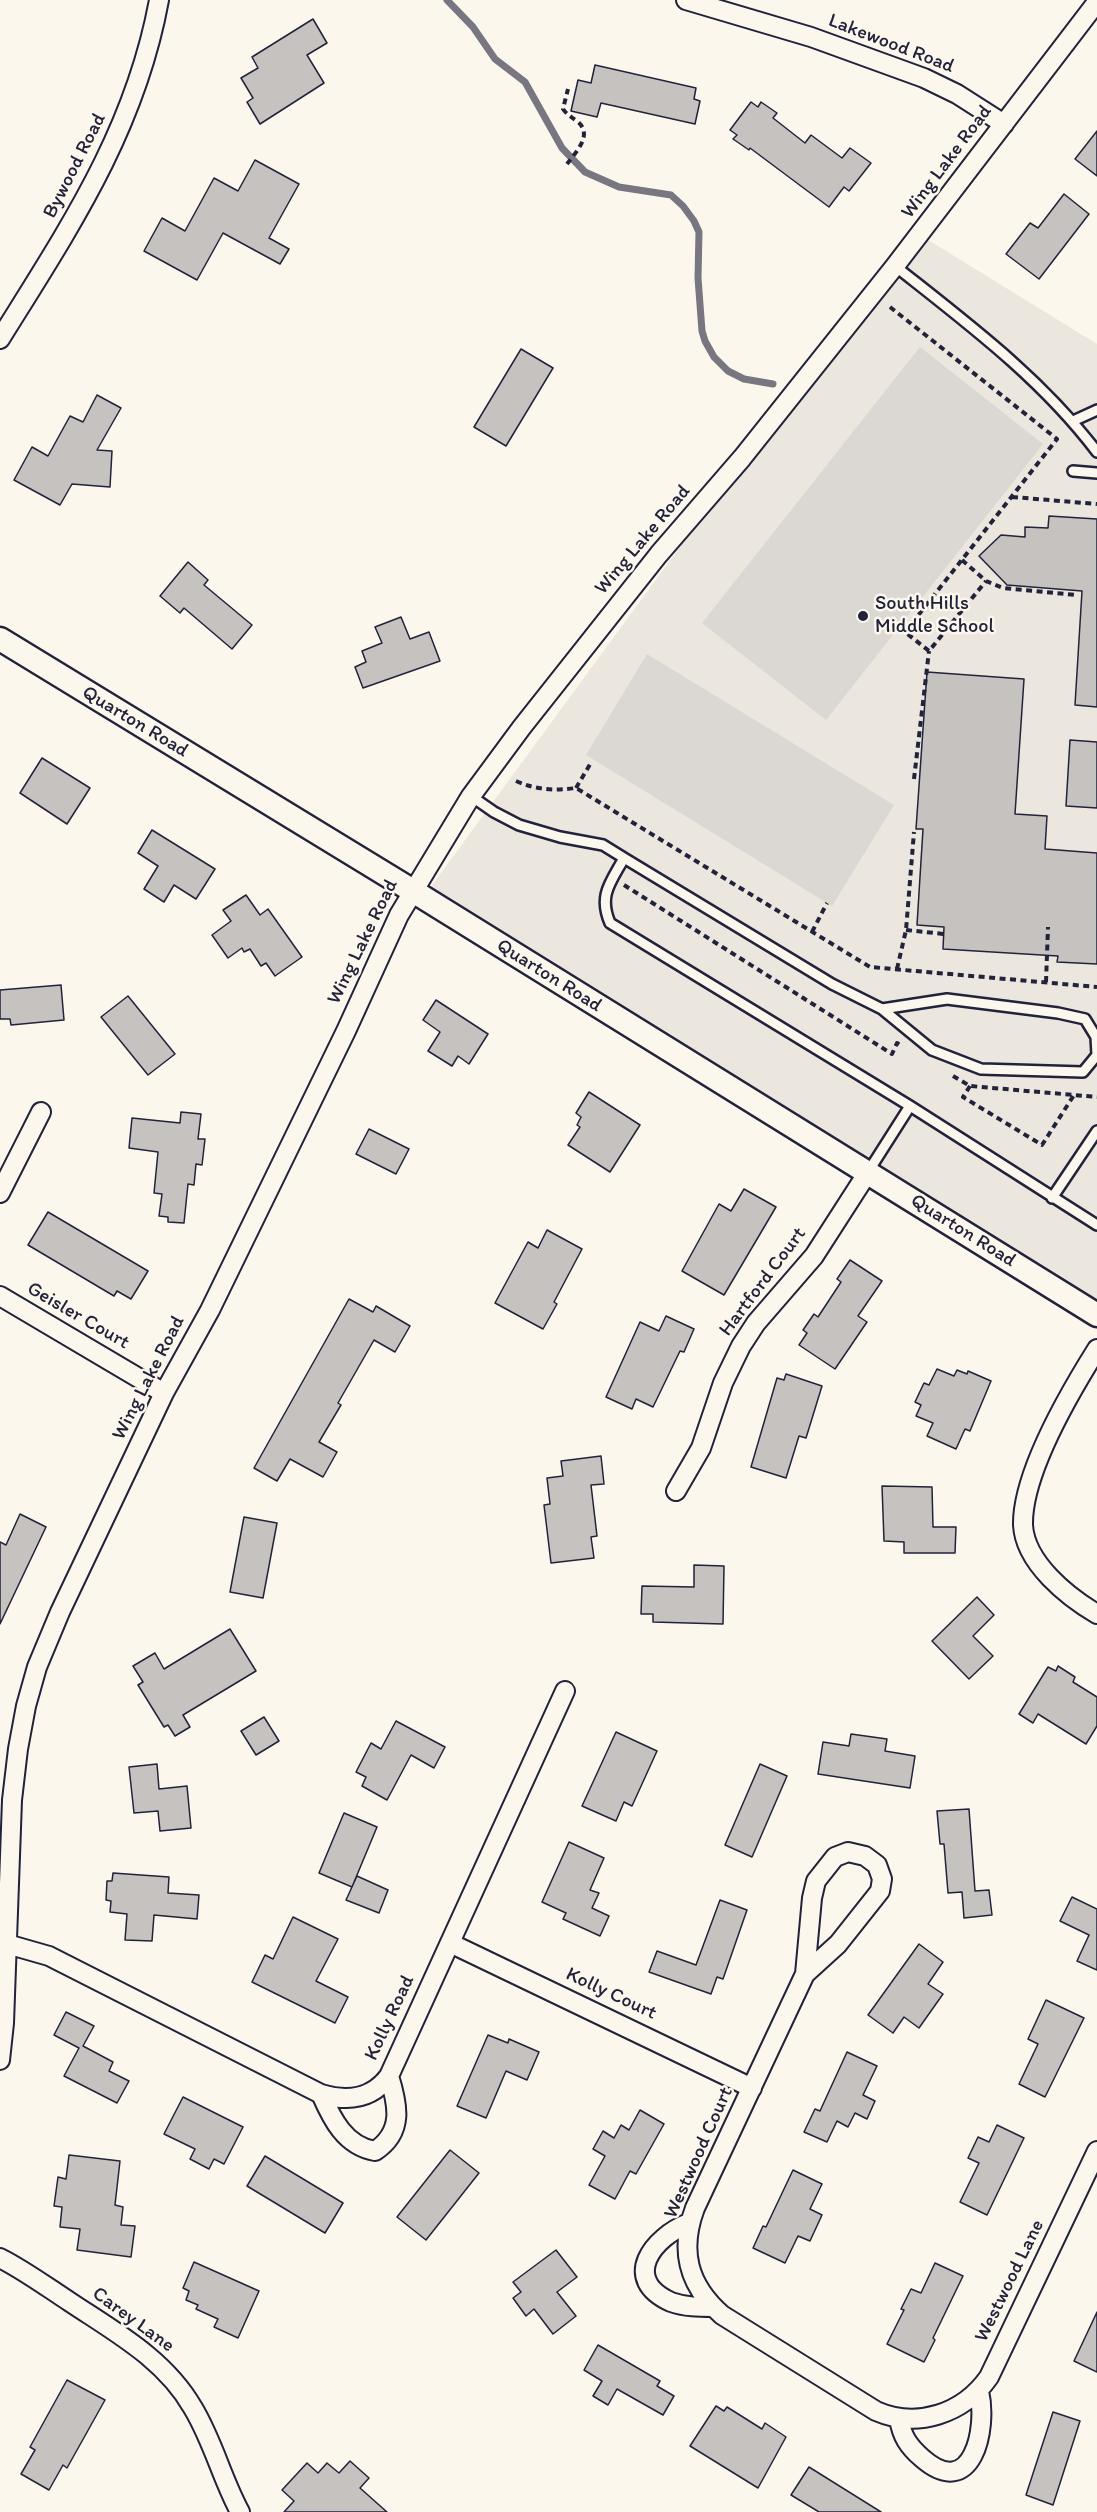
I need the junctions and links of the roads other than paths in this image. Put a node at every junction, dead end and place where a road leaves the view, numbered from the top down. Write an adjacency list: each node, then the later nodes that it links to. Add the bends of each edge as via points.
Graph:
1 (159, 0): 6 (street, Bywood Road, via 146,57 110,152)
2 (686, 0): 4 (street, Lakewood Road, via 811,37 924,78)
3 (1097, 2): 4 (street, Wing Lake Road)
4 (1004, 124): 5 (street, Wing Lake Road)
5 (895, 266): 8 (lane, via 983,336); 13 (street, Wing Lake Road, via 742,458 629,591)
6 (0, 339)
7 (1097, 410): 8 (lane)
8 (1073, 421): 9 (lane)
9 (1097, 452)
10 (1073, 471): 11 (lane)
11 (1097, 473)
12 (0, 639): 15 (street, Quarton Road)
13 (471, 796): 14 (lane, via 519,825 603,845); 15 (street, Wing Lake Road)
14 (624, 858): 16 (lane); 17 (lane, via 604,897 610,923)
15 (412, 891): 20 (street, Quarton Road); 27 (street, Wing Lake Road, via 210,1310)
16 (882, 1010): 16 (lane, via 932,1050 981,1070 1083,1072 1097,1055 1096,1037 1085,1019 1058,1013 947,999)
17 (910, 1106): 20 (lane); 22 (lane)
18 (41, 1112): 21 (street)
19 (1097, 1131): 22 (lane)
20 (868, 1172): 25 (street, Quarton Road); 28 (street, Hartford Court, via 814,1256 741,1346 700,1448)
21 (0, 1193)
22 (1052, 1198): 23 (lane)
23 (1097, 1225)
24 (0, 1296): 27 (street, Geisler Court)
25 (1097, 1315)
26 (1097, 1349): 29 (street, via 1057,1418 1028,1487 1023,1526 1030,1549 1044,1572 1073,1599)
27 (164, 1393): 32 (street, Wing Lake Road, via 37,1667 18,1749 12,1800)
28 (676, 1491)
29 (1097, 1614)
30 (565, 1692): 31 (street, Kolly Road)
31 (450, 1943): 35 (street, Kolly Road); 36 (street, Kolly Court)
32 (7, 1944): 34 (street, Wing Lake Road); 37 (street, Kolly Road, via 49,1956)
33 (805, 1974): 33 (street, Westwood Court, via 838,1944 880,1892 882,1879 877,1865 865,1856 848,1852 835,1857 816,1881); 36 (street, Westwood Court)
34 (0, 2060)
35 (388, 2076): 37 (street, Kolly Road, via 381,2087 359,2098); 37 (street, via 398,2114 385,2145 375,2151 348,2138)
36 (752, 2088): 39 (street, Westwood Court)
37 (321, 2094)
38 (1097, 2151): 42 (street, Westwood Lane)
39 (689, 2223): 41 (street, Westwood Court, via 686,2252 690,2269); 41 (street, via 673,2229 651,2250 646,2259 647,2280 661,2296 674,2302)
40 (0, 2258): 45 (street, Carey Lane, via 125,2338 168,2374 197,2414)
41 (713, 2307): 44 (street, Westwood Court, via 734,2324 876,2411)
42 (979, 2391): 43 (street, Westwood Lane); 44 (street, via 980,2436 972,2458 960,2469 940,2470 928,2463 902,2435)
43 (945, 2413): 44 (street, Westwood Court, via 916,2420)
44 (898, 2418)
45 (240, 2512)

